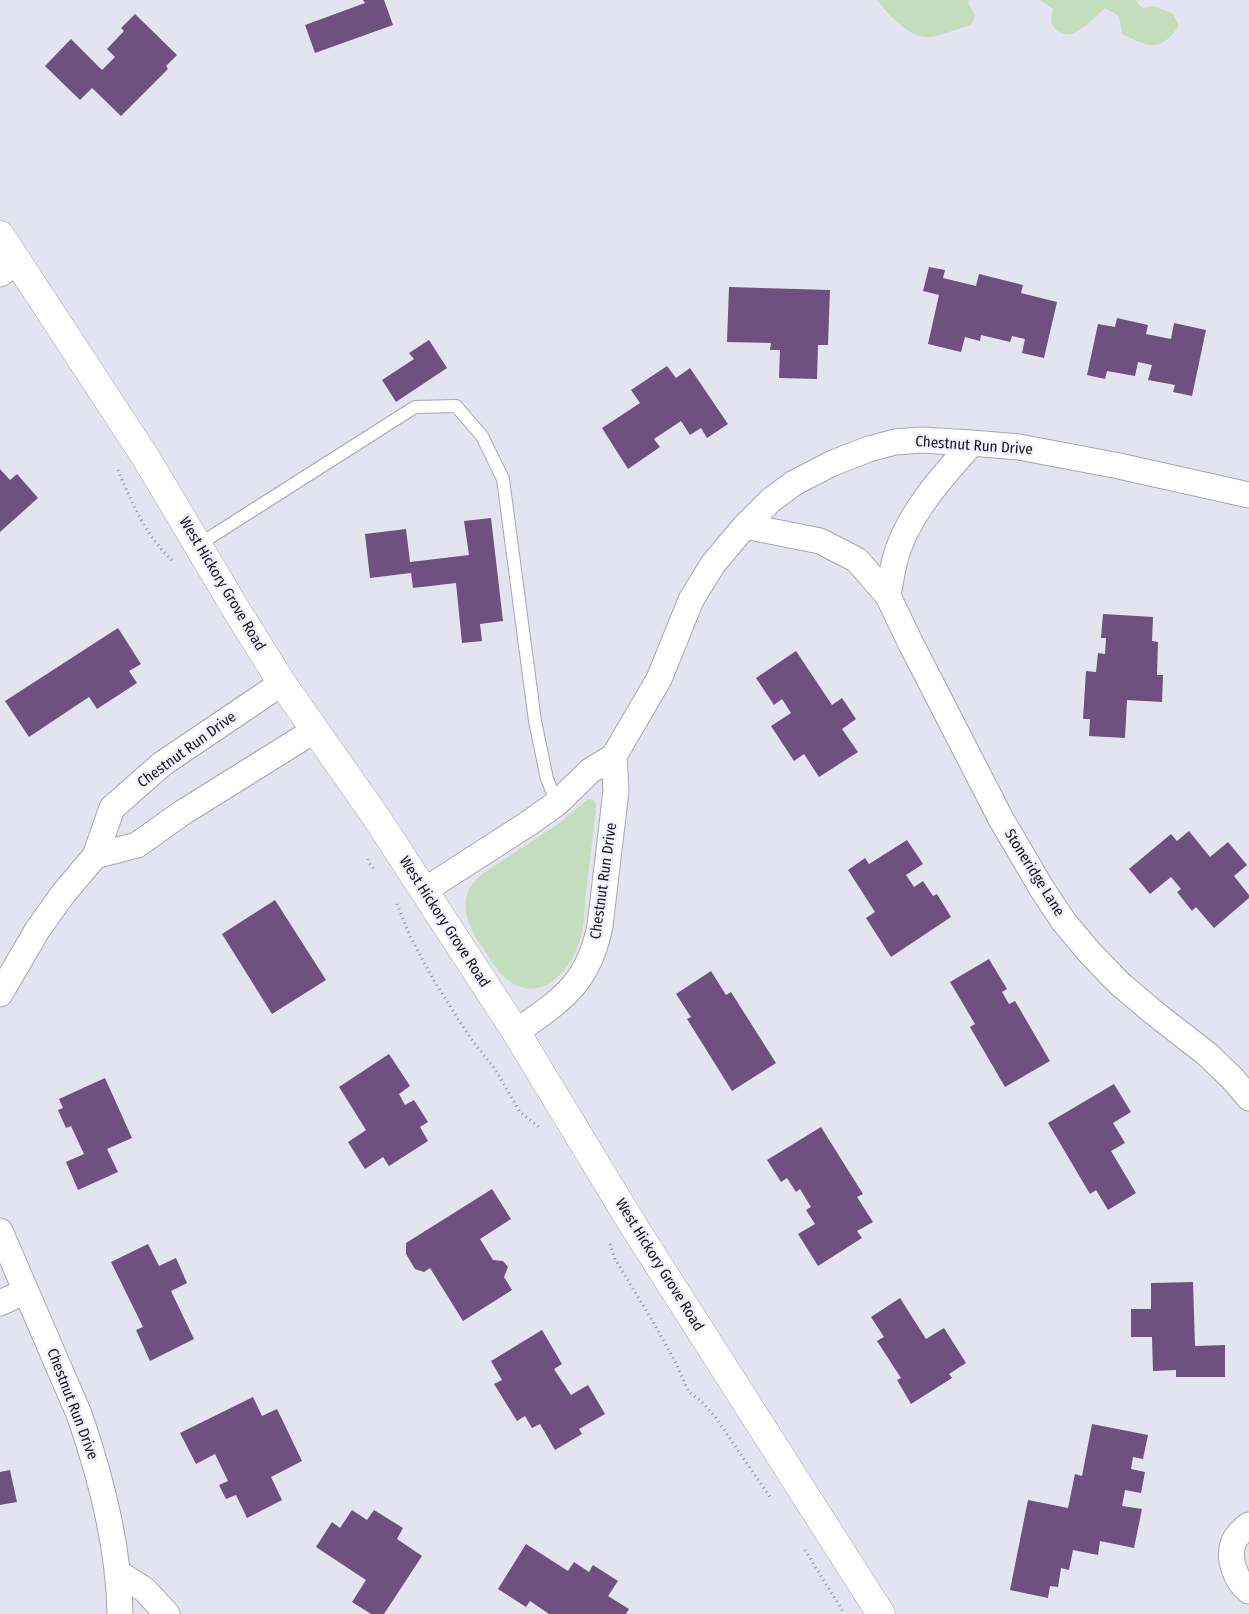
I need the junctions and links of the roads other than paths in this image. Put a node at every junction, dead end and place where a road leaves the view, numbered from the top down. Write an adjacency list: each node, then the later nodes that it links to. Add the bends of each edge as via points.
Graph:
1 (0, 234): 2 (street, West Hickory Grove Road)
2 (9, 268): 6 (street, West Hickory Grove Road, via 146,458)
3 (972, 443): 4 (street, Chestnut Run Drive, via 1020,447); 5 (street, Chestnut Run Drive, via 922,440 895,442 869,449 794,483); 7 (street, via 915,513 899,547)
4 (1249, 495)
5 (744, 526): 7 (street, Stoneridge Lane, via 820,541 857,560); 10 (street, Chestnut Run Drive, via 712,564 691,600 658,679)
6 (198, 545): 8 (street, West Hickory Grove Road); 11 (lane, via 415,407 456,406 482,436 503,479 535,721 546,779)
7 (888, 596): 16 (street, Stoneridge Lane, via 1001,819 1064,922 1119,983 1207,1054)
8 (282, 683): 9 (street, West Hickory Grove Road); 12 (street, Chestnut Run Drive, via 162,764 112,808)
9 (315, 730): 12 (street, via 137,845); 13 (street, West Hickory Grove Road)
10 (614, 756): 11 (street, Chestnut Run Drive, via 590,771); 15 (street, Chestnut Run Drive, via 616,790 595,948 576,983 558,1002)
11 (557, 803): 13 (street, Chestnut Run Drive)
12 (95, 856): 14 (street, Chestnut Run Drive, via 38,929)
13 (425, 890): 15 (street, West Hickory Grove Road)
14 (0, 994)
15 (516, 1032): 25 (street, West Hickory Grove Road, via 633,1225)
16 (1249, 1098)
17 (0, 1231): 18 (street, Chestnut Run Drive)
18 (26, 1291): 19 (street); 21 (street, Chestnut Run Drive, via 89,1442 109,1524)
19 (0, 1303)
20 (1249, 1525): 22 (street, via 1233,1543 1232,1563 1237,1577)
21 (116, 1572): 23 (street, Chestnut Run Drive); 24 (street, via 145,1590)
22 (1249, 1591)
23 (120, 1614)
24 (167, 1614)
25 (881, 1614)

